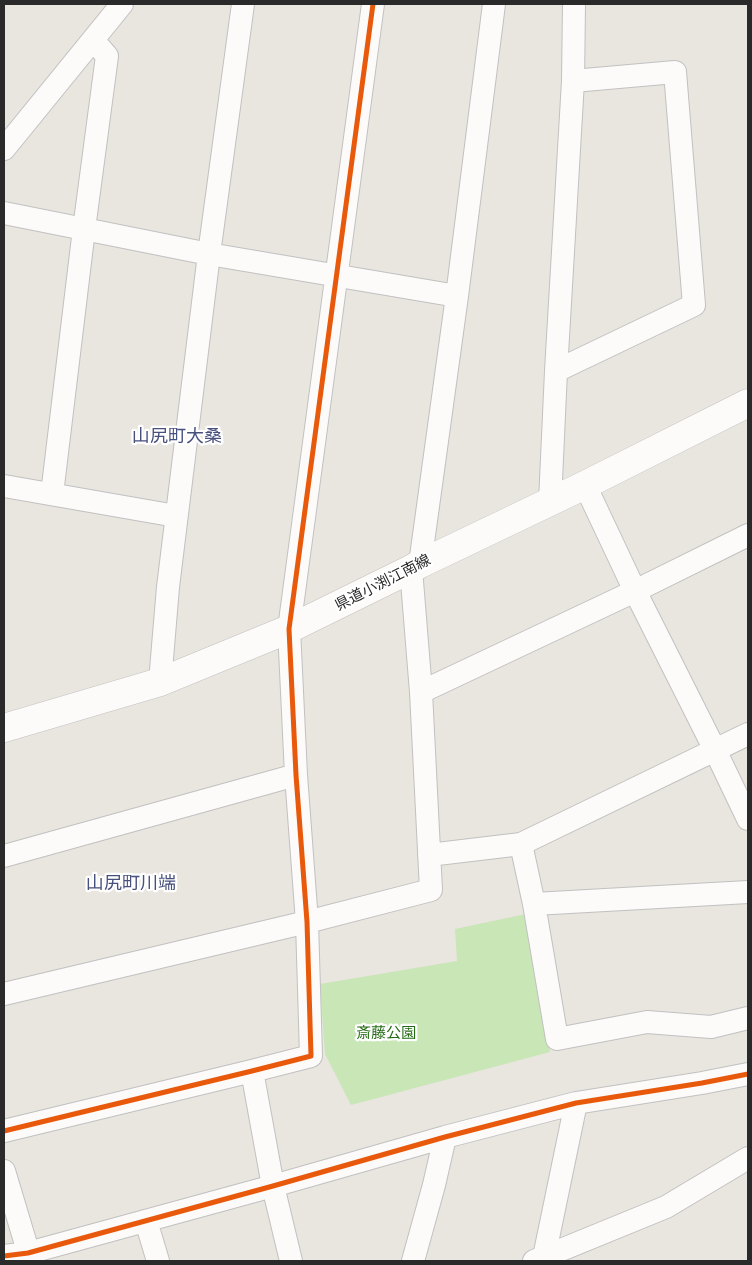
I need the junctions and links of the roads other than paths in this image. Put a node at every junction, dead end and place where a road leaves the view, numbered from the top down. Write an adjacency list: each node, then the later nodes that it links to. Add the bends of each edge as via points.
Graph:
1 (122, 4): 6 (street)
2 (243, 4): 11 (street)
3 (373, 4): 12 (street)
4 (494, 4): 13 (street)
5 (574, 4): 7 (street)
6 (93, 40): 8 (street); 10 (street, via 107,56)
7 (573, 81): 14 (street); 14 (street, via 675,72 694,305)
8 (4, 149)
9 (4, 213): 10 (street)
10 (84, 229): 11 (street); 18 (street)
11 (209, 254): 12 (street); 20 (street)
12 (337, 276): 13 (street); 24 (street)
13 (457, 296): 22 (street)
14 (556, 371): 19 (street)
15 (748, 403): 16 (main road, 県道小渕江南線)
16 (585, 485): 19 (main road, 県道小渕江南線); 23 (street)
17 (4, 486): 18 (street)
18 (52, 494): 20 (street)
19 (550, 502): 22 (main road, 県道小渕江南線)
20 (176, 516): 25 (street)
21 (748, 535): 23 (street)
22 (416, 566): 24 (main road, 県道小渕江南線); 26 (street)
23 (635, 591): 26 (street); 29 (street)
24 (289, 629): 25 (main road, 県道小渕江南線); 30 (street)
25 (160, 682): 27 (main road, 県道小渕江南線)
26 (422, 692): 33 (street)
27 (5, 727)
28 (748, 734): 29 (street)
29 (715, 750): 31 (street); 32 (street)
30 (296, 775): 34 (street); 37 (street)
31 (748, 819)
32 (521, 844): 33 (street); 36 (street)
33 (429, 855): 37 (street, via 431,890)
34 (4, 856)
35 (748, 892): 36 (street)
36 (534, 904): 39 (street, via 557,1038 647,1022 711,1027)
37 (306, 922): 38 (street); 40 (street, via 311,1056)
38 (4, 994)
39 (748, 1018)
40 (252, 1071): 43 (street); 47 (street)
41 (748, 1074): 42 (street)
42 (576, 1103): 44 (street); 51 (street)
43 (4, 1131)
44 (445, 1137): 47 (street); 54 (street)
45 (748, 1158): 51 (street, via 666,1207)
46 (4, 1171): 50 (street)
47 (273, 1186): 48 (street); 53 (street)
48 (146, 1221): 50 (street); 52 (street)
49 (4, 1256): 50 (street)
50 (29, 1257)
51 (539, 1259)
52 (158, 1261)
53 (292, 1261)
54 (413, 1261)

